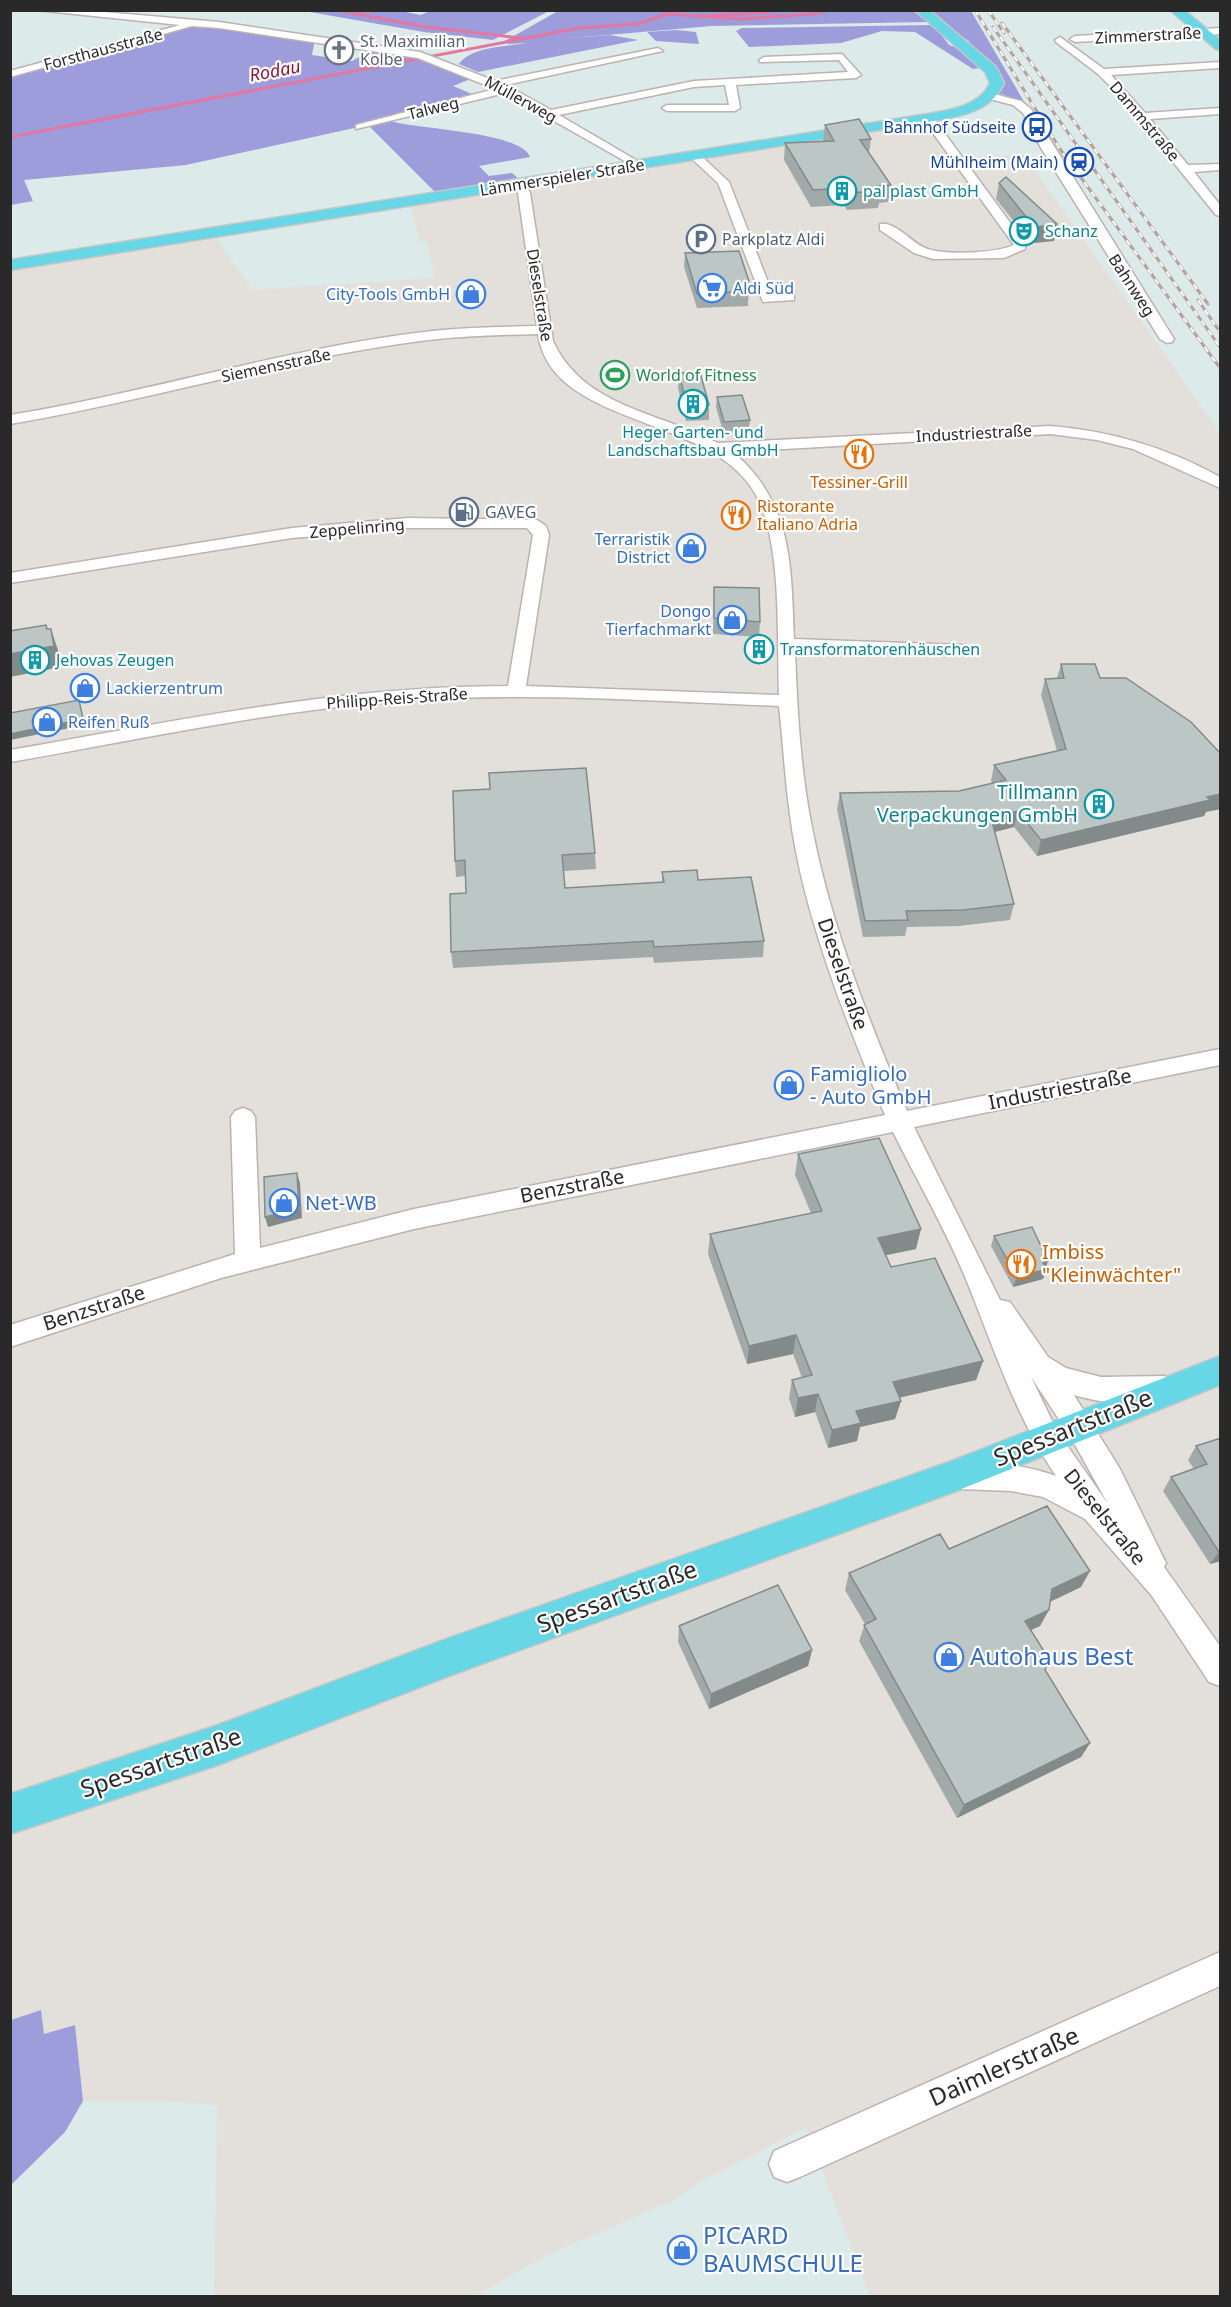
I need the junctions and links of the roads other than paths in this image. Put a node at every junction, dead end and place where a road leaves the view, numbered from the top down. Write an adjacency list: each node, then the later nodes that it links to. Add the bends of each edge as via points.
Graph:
1 (40, 10): 3 (street, Müllerweg)
2 (1176, 10): 8 (main road)
3 (50, 11): 4 (street, Müllerweg)
4 (112, 13): 6 (street, Müllerweg)
5 (930, 18): 19 (main road, via 991,70 997,83)
6 (194, 22): 16 (street, Forsthausstraße); 18 (street, Müllerweg, via 429,58)
7 (1221, 31): 8 (street, Zimmerstraße)
8 (1203, 32): 9 (street, Zimmerstraße); 11 (main road)
9 (1075, 39)
10 (1060, 40): 15 (street, Dammstraße)
11 (1221, 46)
12 (658, 51): 18 (street, Talweg)
13 (765, 60): 17 (street, via 842,57 856,76)
14 (1221, 65): 15 (street)
15 (1102, 72): 23 (street, Dammstraße)
16 (10, 74)
17 (730, 82): 20 (street, via 735,108); 21 (street, via 672,88)
18 (501, 87): 21 (street, Müllerweg); 25 (street, Talweg)
19 (990, 96): 24 (main road, Lämmerspieler Straße, via 962,110); 36 (street, Bahnweg, via 1026,110)
20 (667, 108)
21 (549, 114): 27 (street, Müllerweg)
22 (1218, 114): 23 (street)
23 (1144, 116): 29 (street, Dammstraße)
24 (928, 118): 26 (main road, Lämmerspieler Straße); 32 (street, via 1021,246 1009,253 933,255 918,250)
25 (360, 127)
26 (694, 155): 27 (main road, Lämmerspieler Straße); 34 (street, via 723,182 768,299)
27 (637, 165): 30 (main road, Lämmerspieler Straße)
28 (1221, 167): 29 (street)
29 (1186, 169): 31 (street, Dammstraße)
30 (520, 184): 33 (main road, Lämmerspieler Straße); 35 (street, Dieselstraße)
31 (1221, 212)
32 (884, 227)
33 (10, 265)
34 (789, 297)
35 (544, 330): 37 (street, Siemensstraße, via 456,333 395,341); 38 (street, Dieselstraße, via 556,363 586,392)
36 (1167, 339)
37 (10, 420)
38 (717, 448): 39 (street, Industriestraße, via 1057,430 1150,448); 41 (street, Dieselstraße, via 744,469 770,509 783,573)
39 (1221, 483)
40 (10, 578): 43 (street, Zeppelinring, via 292,533 408,523 531,523 540,529 541,535)
41 (786, 644): 42 (street); 44 (street, Dieselstraße)
42 (962, 650)
43 (516, 692): 44 (street, Philipp-Reis-Straße); 45 (street, Philipp-Reis-Straße, via 435,693 336,701)
44 (788, 700): 48 (street, Dieselstraße, via 800,817 814,884 855,1011)
45 (10, 756)
46 (1221, 1057): 48 (street, Industriestraße)
47 (243, 1117): 49 (street)
48 (899, 1121): 49 (street, Benzstraße, via 459,1208); 50 (street, Dieselstraße)
49 (248, 1261): 51 (street, Benzstraße)
50 (980, 1282): 52 (street, Dieselstraße); 56 (street, Dieselstraße, via 1018,1380)
51 (10, 1336)
52 (1034, 1359): 54 (street, via 1066,1382 1098,1390); 55 (street, Dieselstraße)
53 (1221, 1370): 54 (main road, Spessartstraße)
54 (1173, 1388): 55 (main road, Spessartstraße)
55 (1080, 1427): 56 (main road, Spessartstraße); 59 (street, Dieselstraße, via 1110,1478)
56 (1047, 1440): 57 (main road, Spessartstraße); 58 (street, Dieselstraße)
57 (954, 1476): 58 (street, via 1043,1482); 61 (main road, Spessartstraße, via 449,1657 218,1745)
58 (1100, 1516): 59 (street, Dieselstraße)
59 (1162, 1586): 60 (street, Dieselstraße)
60 (1221, 1671)
61 (10, 1814)
62 (1221, 1969): 63 (street, Daimlerstraße)
63 (787, 2164)

